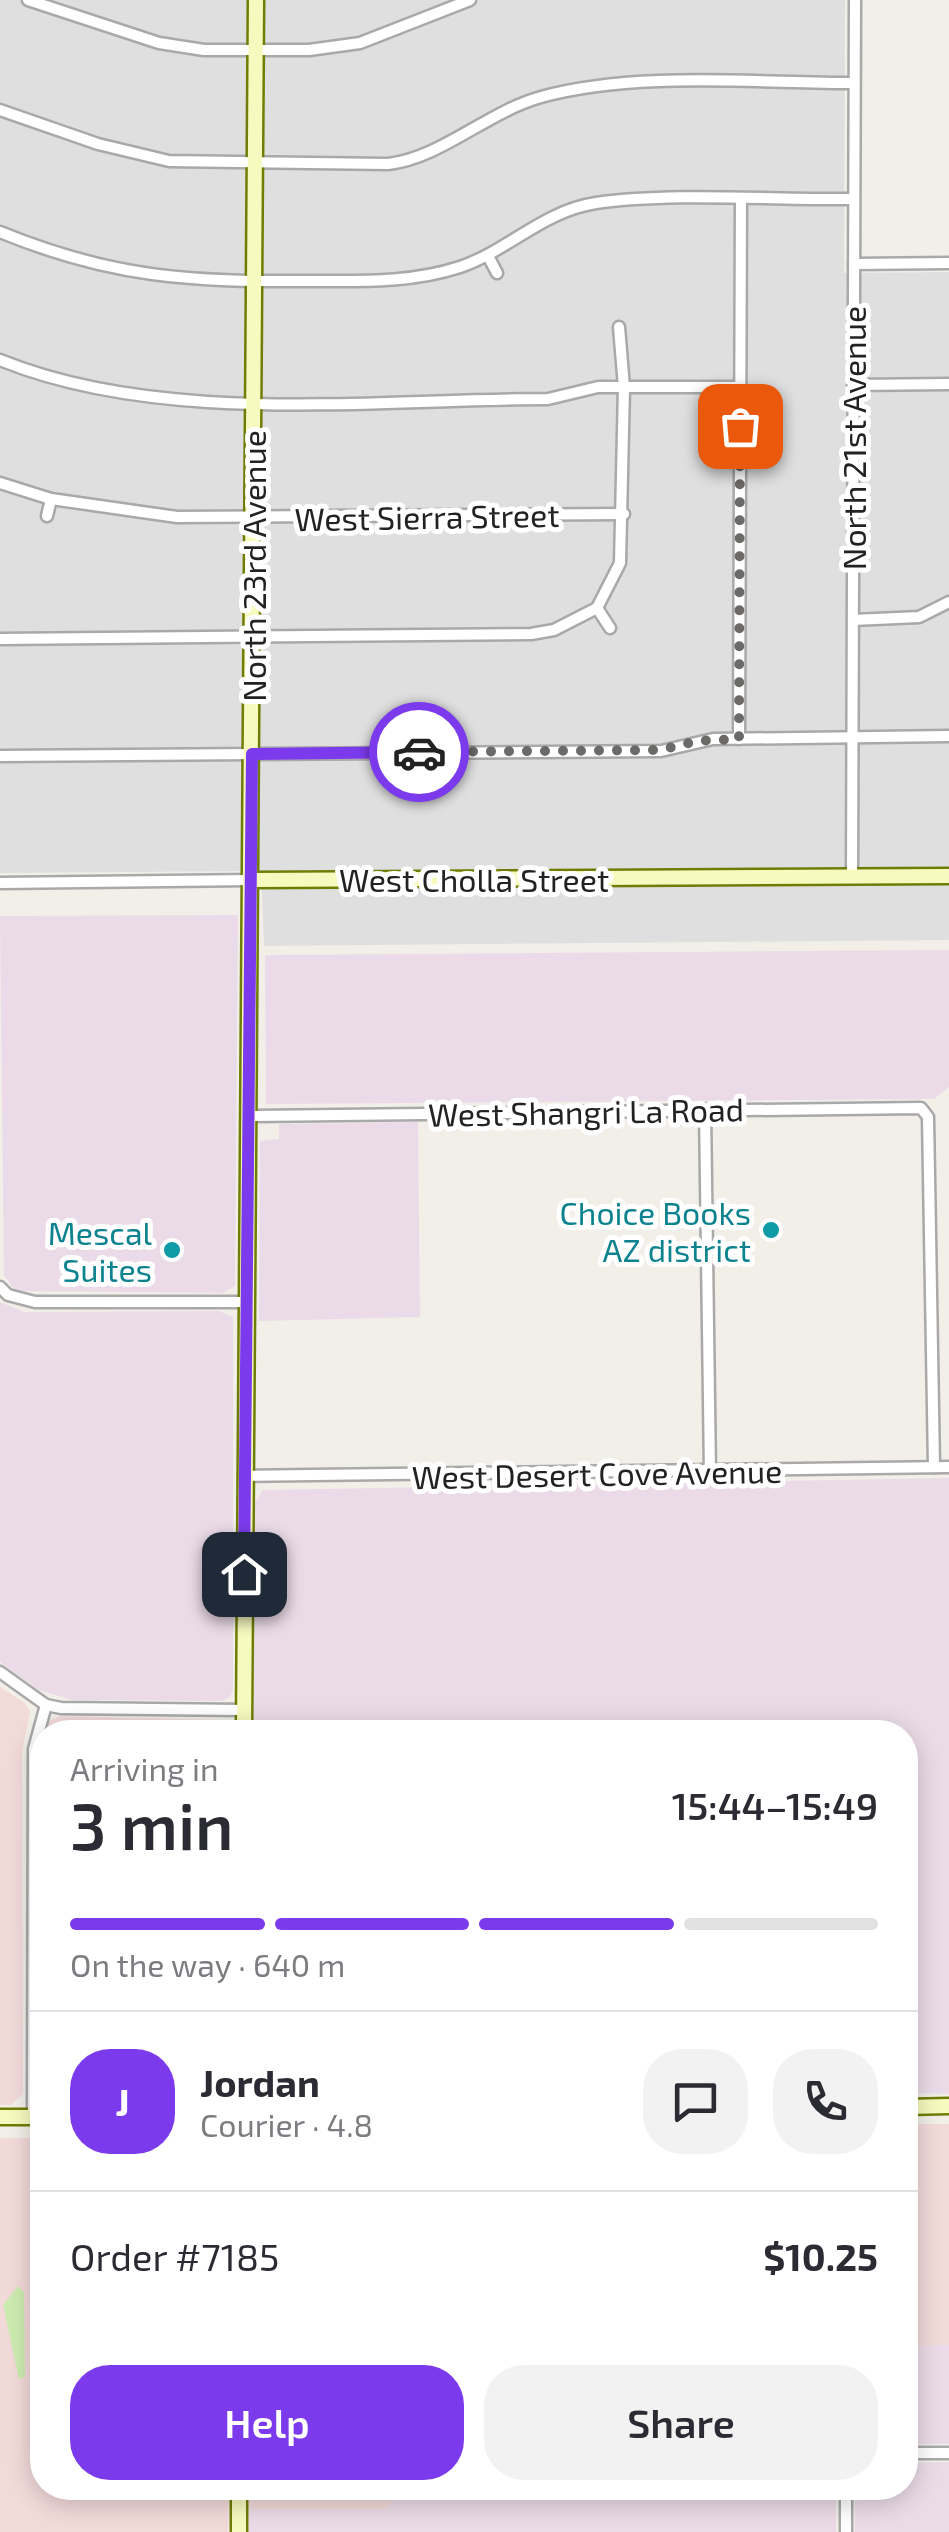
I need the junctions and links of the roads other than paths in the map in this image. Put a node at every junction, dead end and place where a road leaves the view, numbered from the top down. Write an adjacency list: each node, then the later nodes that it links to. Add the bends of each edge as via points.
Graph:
1 (28, 0): 5 (street, via 159,44)
2 (256, 0): 5 (street, North 23rd Avenue)
3 (470, 0): 5 (street, via 360,43)
4 (854, 0): 6 (street, North 21st Avenue)
5 (256, 50): 8 (street, North 23rd Avenue)
6 (854, 82): 8 (street, via 590,87 496,114 403,162); 9 (street, North 21st Avenue)
7 (0, 110): 8 (street, via 135,155)
8 (255, 165): 16 (street, North 23rd Avenue)
9 (853, 199): 10 (street); 14 (street, North 21st Avenue)
10 (741, 200): 12 (street, via 594,204 547,218); 22 (street)
11 (0, 232): 16 (street, via 120,271 197,282)
12 (488, 256): 15 (street); 16 (street, via 412,279)
13 (949, 263): 14 (street)
14 (854, 264): 20 (street, North 21st Avenue)
15 (496, 272)
16 (255, 281): 23 (street, North 23rd Avenue)
17 (620, 326): 21 (street)
18 (0, 360): 23 (street, via 124,394)
19 (949, 384): 20 (street)
20 (853, 385): 31 (street, North 21st Avenue)
21 (624, 387): 22 (street); 23 (street, via 548,399); 26 (street)
22 (740, 388): 37 (street)
23 (254, 402): 28 (street, North 23rd Avenue)
24 (0, 483): 25 (street, West Sierra Street)
25 (51, 499): 27 (street); 28 (street, West Sierra Street, via 140,514)
26 (624, 514): 28 (street, West Sierra Street); 30 (street, via 620,563)
27 (47, 516)
28 (252, 518): 33 (street, North 23rd Avenue)
29 (949, 602): 31 (street, via 919,617)
30 (596, 608): 32 (street); 33 (street, via 531,634)
31 (853, 620): 36 (street, North 21st Avenue)
32 (610, 628)
33 (252, 637): 34 (street); 38 (street, North 23rd Avenue)
34 (0, 639)
35 (949, 736): 36 (street)
36 (852, 738): 37 (street); 41 (street, North 21st Avenue)
37 (739, 739): 38 (street, via 661,750)
38 (252, 754): 39 (street); 42 (street, North 23rd Avenue)
39 (0, 756)
40 (949, 876): 41 (street, West Cholla Street)
41 (852, 877): 42 (street, West Cholla Street)
42 (250, 880): 43 (street, West Cholla Street); 45 (street, North 23rd Avenue)
43 (0, 882)
44 (704, 1109): 45 (street, West Shangri La Road); 48 (street, West Shangri La Road, via 922,1108 928,1118); 50 (street)
45 (249, 1116): 47 (street, North 23rd Avenue)
46 (4, 1291): 47 (street, via 35,1302)
47 (248, 1302): 51 (street, North 23rd Avenue)
48 (934, 1467): 49 (street, West Desert Cove Avenue); 50 (street, West Desert Cove Avenue)
49 (949, 1467)
50 (710, 1473): 51 (street, West Desert Cove Avenue)
51 (244, 1476): 54 (street, North 23rd Avenue)
52 (0, 1672): 53 (street)
53 (46, 1705): 54 (street); 55 (street)
54 (244, 1710): 56 (street, North 23rd Avenue)
55 (42, 1720)
56 (244, 1720)
57 (949, 2106): 58 (street)
58 (918, 2107)
59 (0, 2117): 60 (street)
60 (30, 2117)
61 (918, 2453): 62 (street)
62 (949, 2453)
63 (239, 2500): 65 (street)
64 (846, 2500): 66 (street)
65 (239, 2532)
66 (846, 2532)

